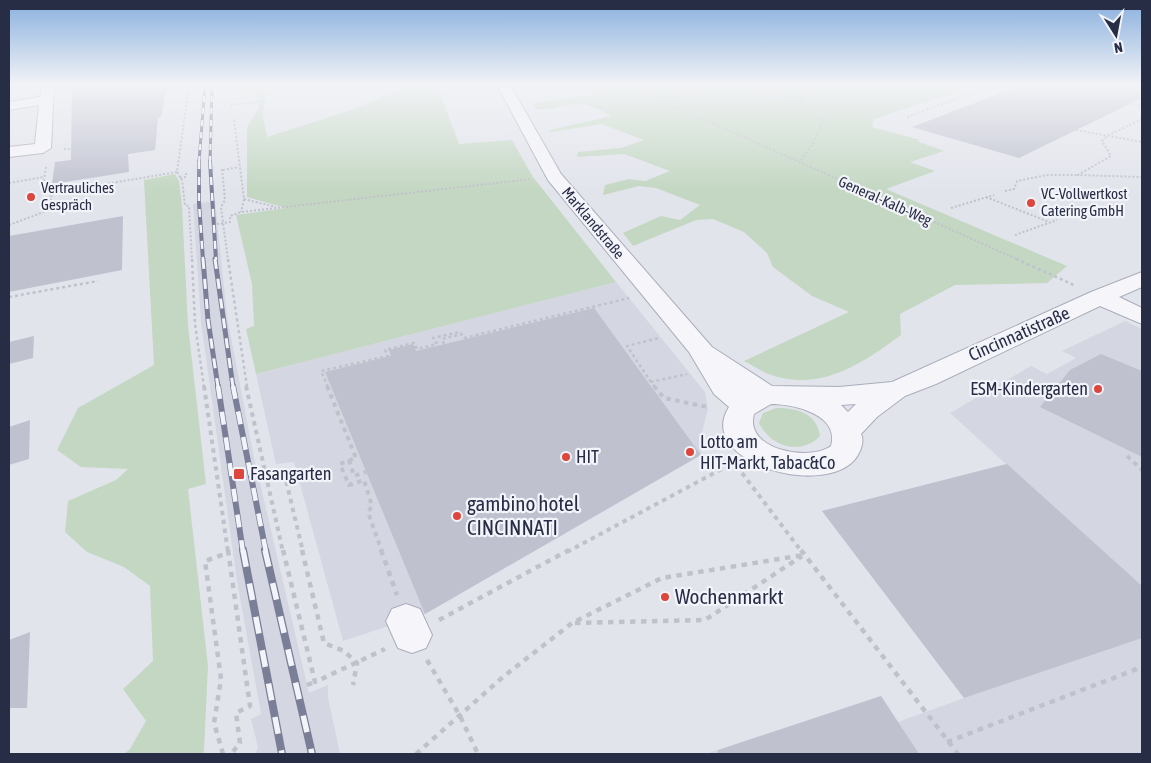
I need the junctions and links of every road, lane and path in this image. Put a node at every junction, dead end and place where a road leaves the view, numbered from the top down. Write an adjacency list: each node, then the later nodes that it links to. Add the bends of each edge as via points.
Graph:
1 (234, 120): 15 (path)
2 (47, 121): 11 (street)
3 (186, 121): 16 (path)
4 (523, 121): 19 (street, Marklandstraße)
5 (706, 121): 14 (path, General-Kalb-Weg)
6 (822, 121): 14 (path, via 814,142)
7 (1141, 121): 9 (path)
8 (1076, 130): 9 (path)
9 (1107, 136): 10 (path); 18 (path, via 1102,140 1111,156)
10 (1142, 142)
11 (45, 148): 12 (path); 13 (street); 21 (path, via 49,151)
12 (96, 150)
13 (9, 152)
14 (799, 162): 46 (path, General-Kalb-Weg)
15 (239, 168): 28 (path); 34 (path, via 222,169 225,200 220,207)
16 (177, 172): 22 (path); 25 (path)
17 (186, 174): 22 (path)
18 (1078, 175): 20 (path); 24 (path, via 1060,173 1028,177 1017,181 1014,189)
19 (554, 176): 29 (path); 60 (street, Marklandstraße, via 700,349 724,388)
20 (1142, 176)
21 (44, 177): 23 (path); 25 (path, via 42,192)
22 (180, 178): 72 (path, via 185,205 189,206 196,324)
23 (9, 183)
24 (1005, 191)
25 (52, 192): 36 (path, via 49,210)
26 (994, 195): 27 (path)
27 (986, 197): 30 (path); 33 (path)
28 (244, 199): 29 (path); 31 (path)
29 (279, 208): 31 (path)
30 (951, 208)
31 (241, 212): 34 (path, via 230,216 230,222)
32 (1057, 220): 33 (path)
33 (1049, 222): 37 (path)
34 (222, 223): 35 (path); 69 (path, via 244,375)
35 (217, 224)
36 (9, 225)
37 (1015, 235)
38 (80, 237): 40 (path, via 80,242)
39 (35, 246): 40 (path)
40 (34, 250): 41 (path)
41 (9, 255)
42 (1142, 279): 46 (street, Cincinnatistraße)
43 (98, 281): 45 (path)
44 (634, 297): 48 (path, via 464,338)
45 (9, 298)
46 (1099, 298): 47 (street); 56 (street, Cincinnatistraße)
47 (1142, 316)
48 (460, 335): 50 (path, via 442,339); 51 (path, via 460,332 433,338 437,344)
49 (665, 336): 55 (path, via 627,346)
50 (444, 344)
51 (415, 347): 52 (path, via 394,352); 66 (path, via 414,343 385,350 388,356 321,371 356,458)
52 (396, 356)
53 (413, 364): 57 (path)
54 (688, 374): 55 (path)
55 (652, 382): 61 (path, via 664,398)
56 (897, 389): 58 (street, Cincinnatistraße); 63 (street, Cincinnatistraße, via 867,410)
57 (453, 397): 59 (path, via 478,400 500,393 532,366 547,369 559,378); 62 (path)
58 (801, 397): 60 (street, Cincinnatistraße, via 782,394); 63 (street, Cincinnatistraße, via 833,412)
59 (547, 399): 62 (path); 64 (path, via 567,414 576,415 581,421)
60 (755, 400): 63 (street, Cincinnatistraße, via 738,414 739,432 754,450 778,462 806,466 831,461 845,448)
61 (708, 407)
62 (500, 424): 64 (path, via 518,432)
63 (847, 431)
64 (580, 437): 71 (path, via 613,459)
65 (1127, 456): 67 (path)
66 (349, 461): 68 (path, via 354,476); 75 (path, via 340,464 349,485 364,480 372,506 368,512)
67 (1142, 470)
68 (366, 472)
69 (266, 477): 70 (path); 77 (path, via 284,472 324,643 344,651); 79 (path)
70 (259, 480)
71 (634, 484)
72 (228, 553): 84 (path, via 205,561 221,679 214,723); 85 (path, via 250,706 236,712 240,743)
73 (804, 554): 74 (path, via 662,578); 74 (path, via 705,620); 75 (path, via 734,462); 83 (path)
74 (572, 623): 82 (path, via 503,677)
75 (409, 628): 82 (path)
76 (368, 659): 77 (path)
77 (357, 663): 79 (path); 81 (path)
78 (1142, 667): 83 (path)
79 (315, 682): 80 (path)
80 (307, 685)
81 (353, 685)
82 (460, 716): 86 (path); 87 (path)
83 (948, 742): 88 (path)
84 (223, 754)
85 (231, 754)
86 (416, 754)
87 (478, 754)
88 (958, 754)

